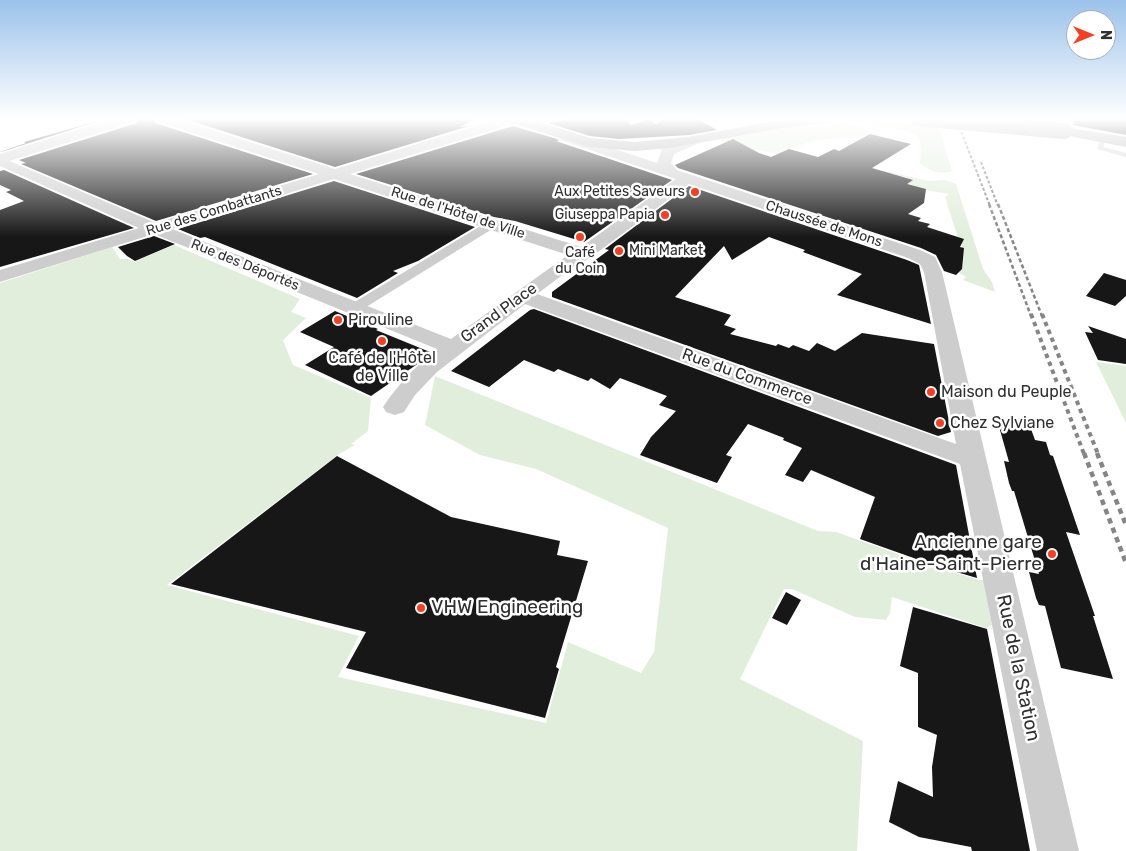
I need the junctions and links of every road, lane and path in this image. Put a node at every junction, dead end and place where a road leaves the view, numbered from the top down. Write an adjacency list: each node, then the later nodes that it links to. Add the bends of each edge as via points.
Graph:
1 (288, 158): 9 (street, Rue de l'Hôtel de Ville)
2 (388, 158): 9 (street, Rue des Combattants)
3 (626, 158): 8 (street, Chaussée de Mons)
4 (635, 158): 8 (street)
5 (663, 158): 10 (street)
6 (666, 158): 10 (street, Chaussée de Mons)
7 (0, 160): 12 (street, Rue des Déportés)
8 (642, 163): 10 (street, Chaussée de Mons)
9 (337, 173): 11 (street, Rue de l'Hôtel de Ville); 12 (street, Rue des Combattants)
10 (675, 173): 13 (street, Grand Place); 16 (street, Chaussée de Mons, via 921,257 932,267)
11 (492, 223): 13 (street, Rue de l'Hôtel de Ville); 17 (street)
12 (156, 228): 14 (street, Rue des Combattants); 17 (street, Rue des Déportés)
13 (584, 254): 15 (street, Grand Place, via 569,261)
14 (0, 276)
15 (523, 296): 18 (street, Grand Place); 20 (street, Rue du Commerce)
16 (941, 308): 20 (street, Rue de la Station)
17 (353, 309): 18 (street, Grand Place)
18 (453, 348): 19 (street, via 422,371)
19 (395, 406)
20 (972, 459): 21 (street, Rue de la Station)
21 (1058, 851)

